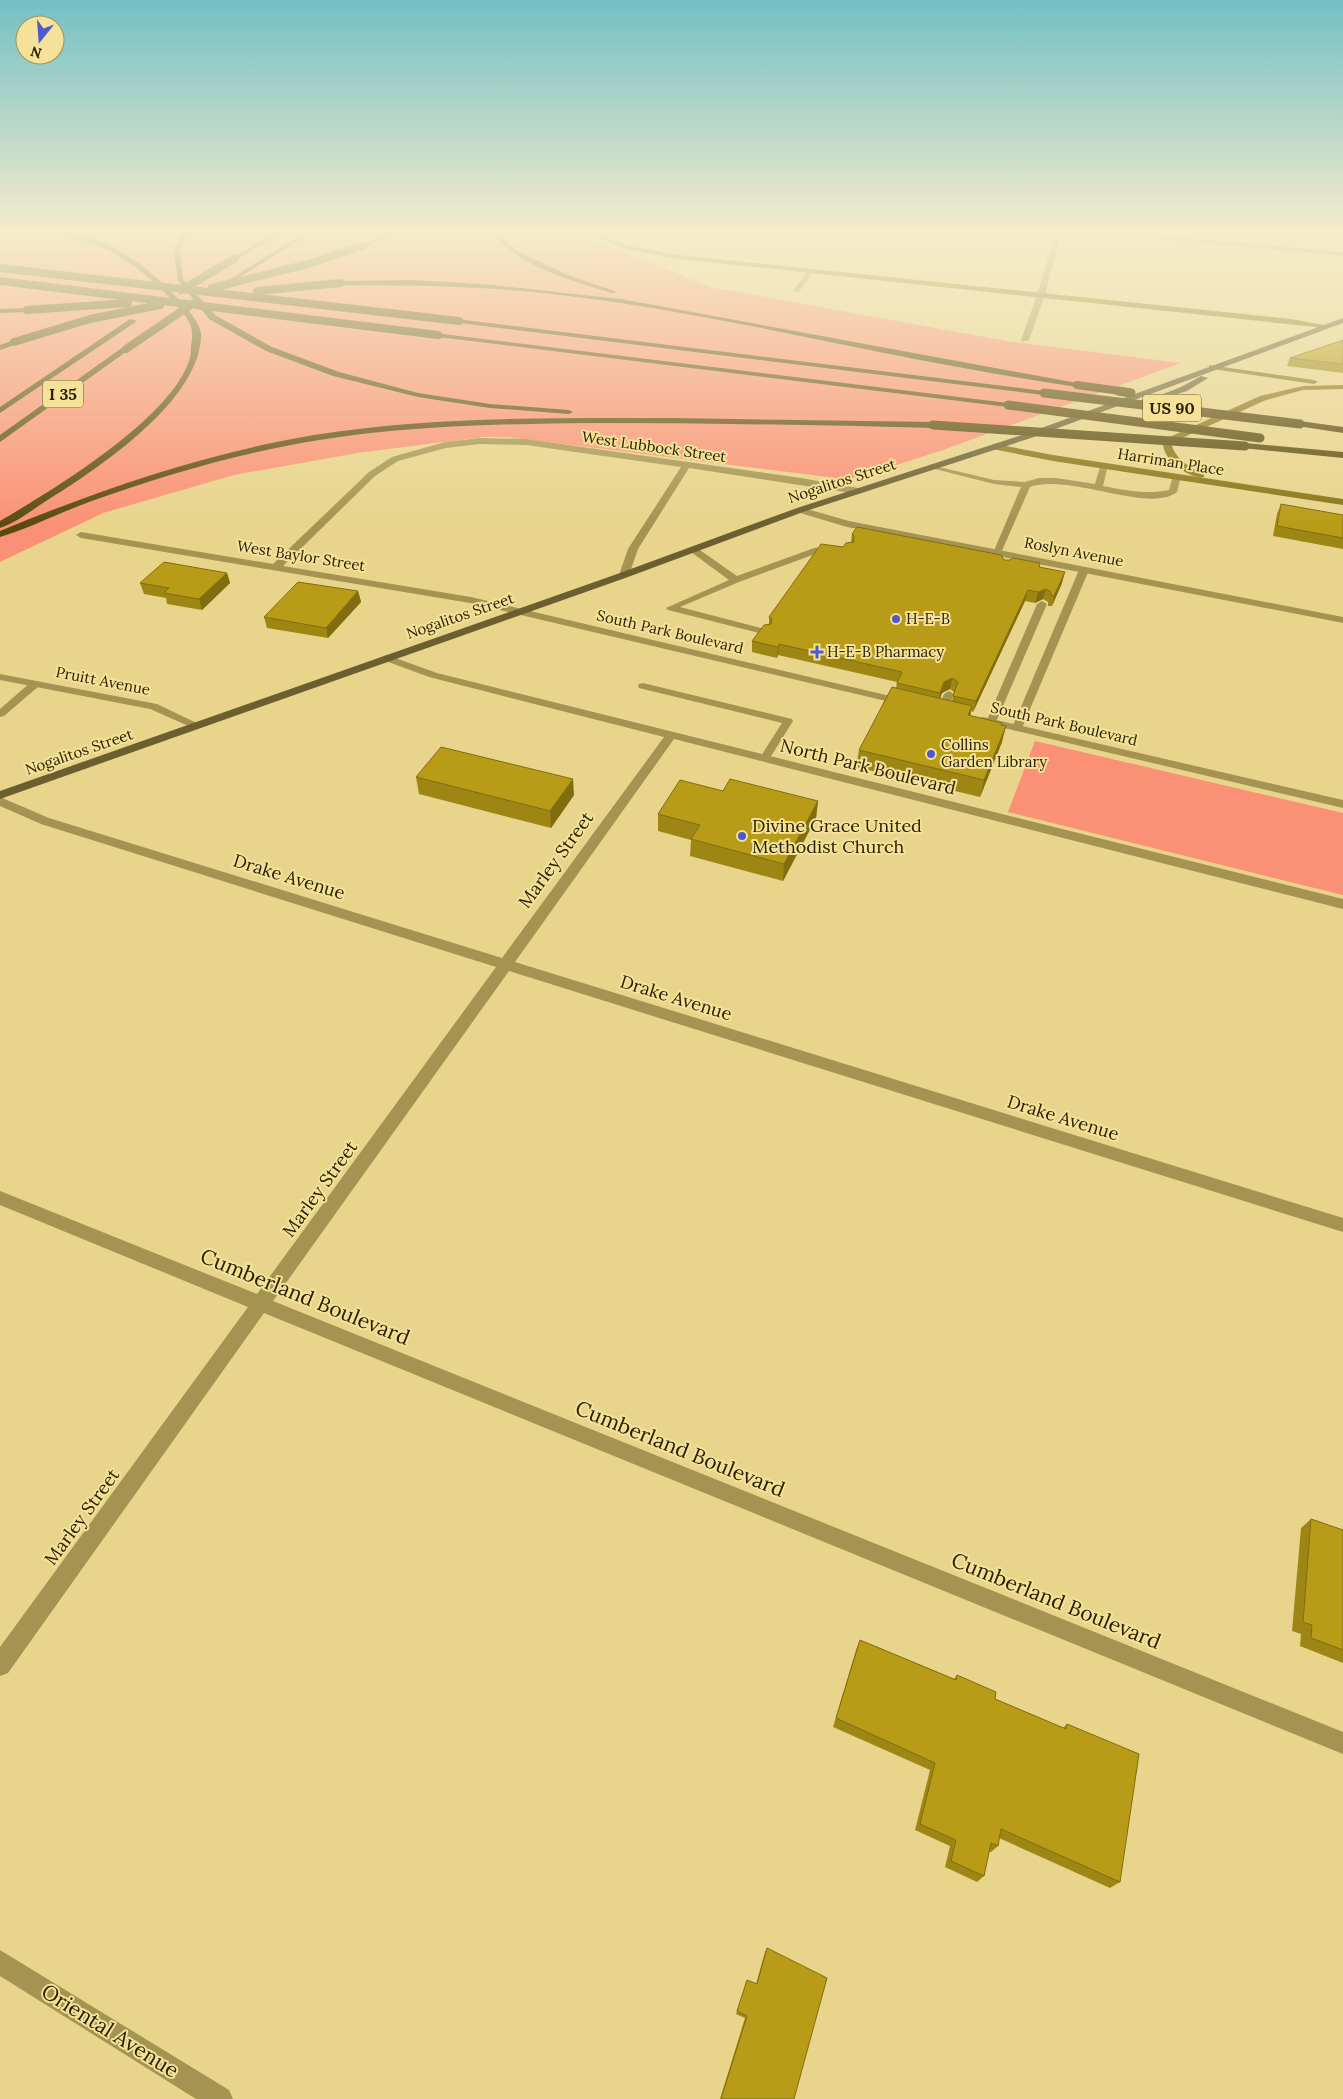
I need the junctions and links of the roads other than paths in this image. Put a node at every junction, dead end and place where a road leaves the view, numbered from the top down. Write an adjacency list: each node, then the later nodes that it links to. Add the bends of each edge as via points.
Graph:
1 (59, 329): 12 (highway, bridge)
2 (121, 329): 15 (highway, I 35, bridge)
3 (157, 329): 19 (highway, I 35, bridge)
4 (195, 329): 34 (highway, via 196,350 182,384 162,407 138,430 84,471)
5 (233, 329): 16 (highway, via 299,361 418,395 490,406)
6 (389, 329): 22 (highway, US 90, bridge)
7 (531, 329): 18 (highway, US 90, bridge)
8 (785, 329): 17 (highway, bridge, via 899,354 1077,385)
9 (1029, 329): 11 (street)
10 (1317, 329): 13 (main road, Nogalitos Street)
11 (1025, 340)
12 (0, 348)
13 (1212, 367): 14 (main road); 20 (main road, Nogalitos Street); 21 (main road, Nogalitos Street, via 1206,376 1184,389)
14 (1343, 387): 28 (main road, via 1303,388 1263,398 1166,442 1172,458 1190,471)
15 (0, 411)
16 (698, 420): 23 (highway, bridge, via 933,425 1245,446); 35 (highway, via 510,421 338,434 195,465 124,486)
17 (1343, 426)
18 (1343, 430)
19 (0, 439)
20 (995, 447): 21 (main road, Harriman Place); 26 (main road, Nogalitos Street)
21 (1014, 450): 24 (main road, Harriman Place); 26 (main road, Nogalitos Street, via 967,463)
22 (1343, 450)
23 (1343, 456)
24 (1104, 465): 27 (main road, Harriman Place); 30 (lane)
25 (686, 466): 31 (street, West Lubbock Street); 40 (street, West Lubbock Street, via 526,442 480,441 445,445 395,459 372,474); 42 (street, via 633,549)
26 (932, 467): 29 (lane, via 994,482); 31 (main road, Nogalitos Street)
27 (1177, 476): 28 (main road, Harriman Place); 30 (lane, via 1173,492 1166,495)
28 (1222, 484): 32 (main road, Harriman Place)
29 (1026, 485): 30 (lane, via 1039,480); 39 (lane)
30 (1099, 487)
31 (858, 491): 33 (main road, Nogalitos Street)
32 (1343, 502)
33 (800, 510): 38 (main road, Nogalitos Street); 39 (street, Roslyn Avenue, via 847,524)
34 (0, 525)
35 (0, 534)
36 (81, 535): 40 (street, West Baylor Street)
37 (848, 549): 43 (lane, via 817,550)
38 (694, 550): 42 (main road, Nogalitos Street); 43 (lane)
39 (997, 553): 41 (street, Roslyn Avenue, via 1009,560)
40 (276, 567): 45 (street, West Baylor Street, via 471,600)
41 (1084, 570): 46 (street, Roslyn Avenue); 58 (lane)
42 (624, 575): 45 (main road, Nogalitos Street)
43 (736, 580): 47 (lane, via 671,608)
44 (1042, 604): 56 (lane)
45 (516, 612): 48 (main road, Nogalitos Street); 53 (street, South Park Boulevard)
46 (1343, 620)
47 (766, 632)
48 (387, 658): 57 (main road, Nogalitos Street); 59 (street, North Park Boulevard, via 433,675)
49 (0, 677): 50 (street, Pruitt Avenue)
50 (35, 684): 54 (lane); 57 (street, Pruitt Avenue, via 153,706)
51 (643, 686): 60 (lane, via 788,721)
52 (949, 694): 53 (lane)
53 (937, 709)
54 (0, 714)
55 (975, 718): 56 (street, South Park Boulevard)
56 (991, 722): 58 (street, South Park Boulevard)
57 (197, 726): 61 (main road, Nogalitos Street)
58 (1016, 728): 63 (street, South Park Boulevard)
59 (671, 735): 60 (street, North Park Boulevard); 65 (street, Marley Street)
60 (764, 759): 64 (street, North Park Boulevard)
61 (0, 795)
62 (0, 801): 65 (street, Drake Avenue, via 45,821)
63 (1343, 804)
64 (1343, 904)
65 (506, 964): 67 (street, Drake Avenue); 68 (street, Marley Street)
66 (0, 1198): 68 (street, Cumberland Boulevard)
67 (1343, 1225)
68 (261, 1305): 69 (street, Marley Street); 70 (street, Cumberland Boulevard)
69 (0, 1664)
70 (1343, 1743)
71 (0, 1962): 72 (street, Oriental Avenue)
72 (220, 2099)

